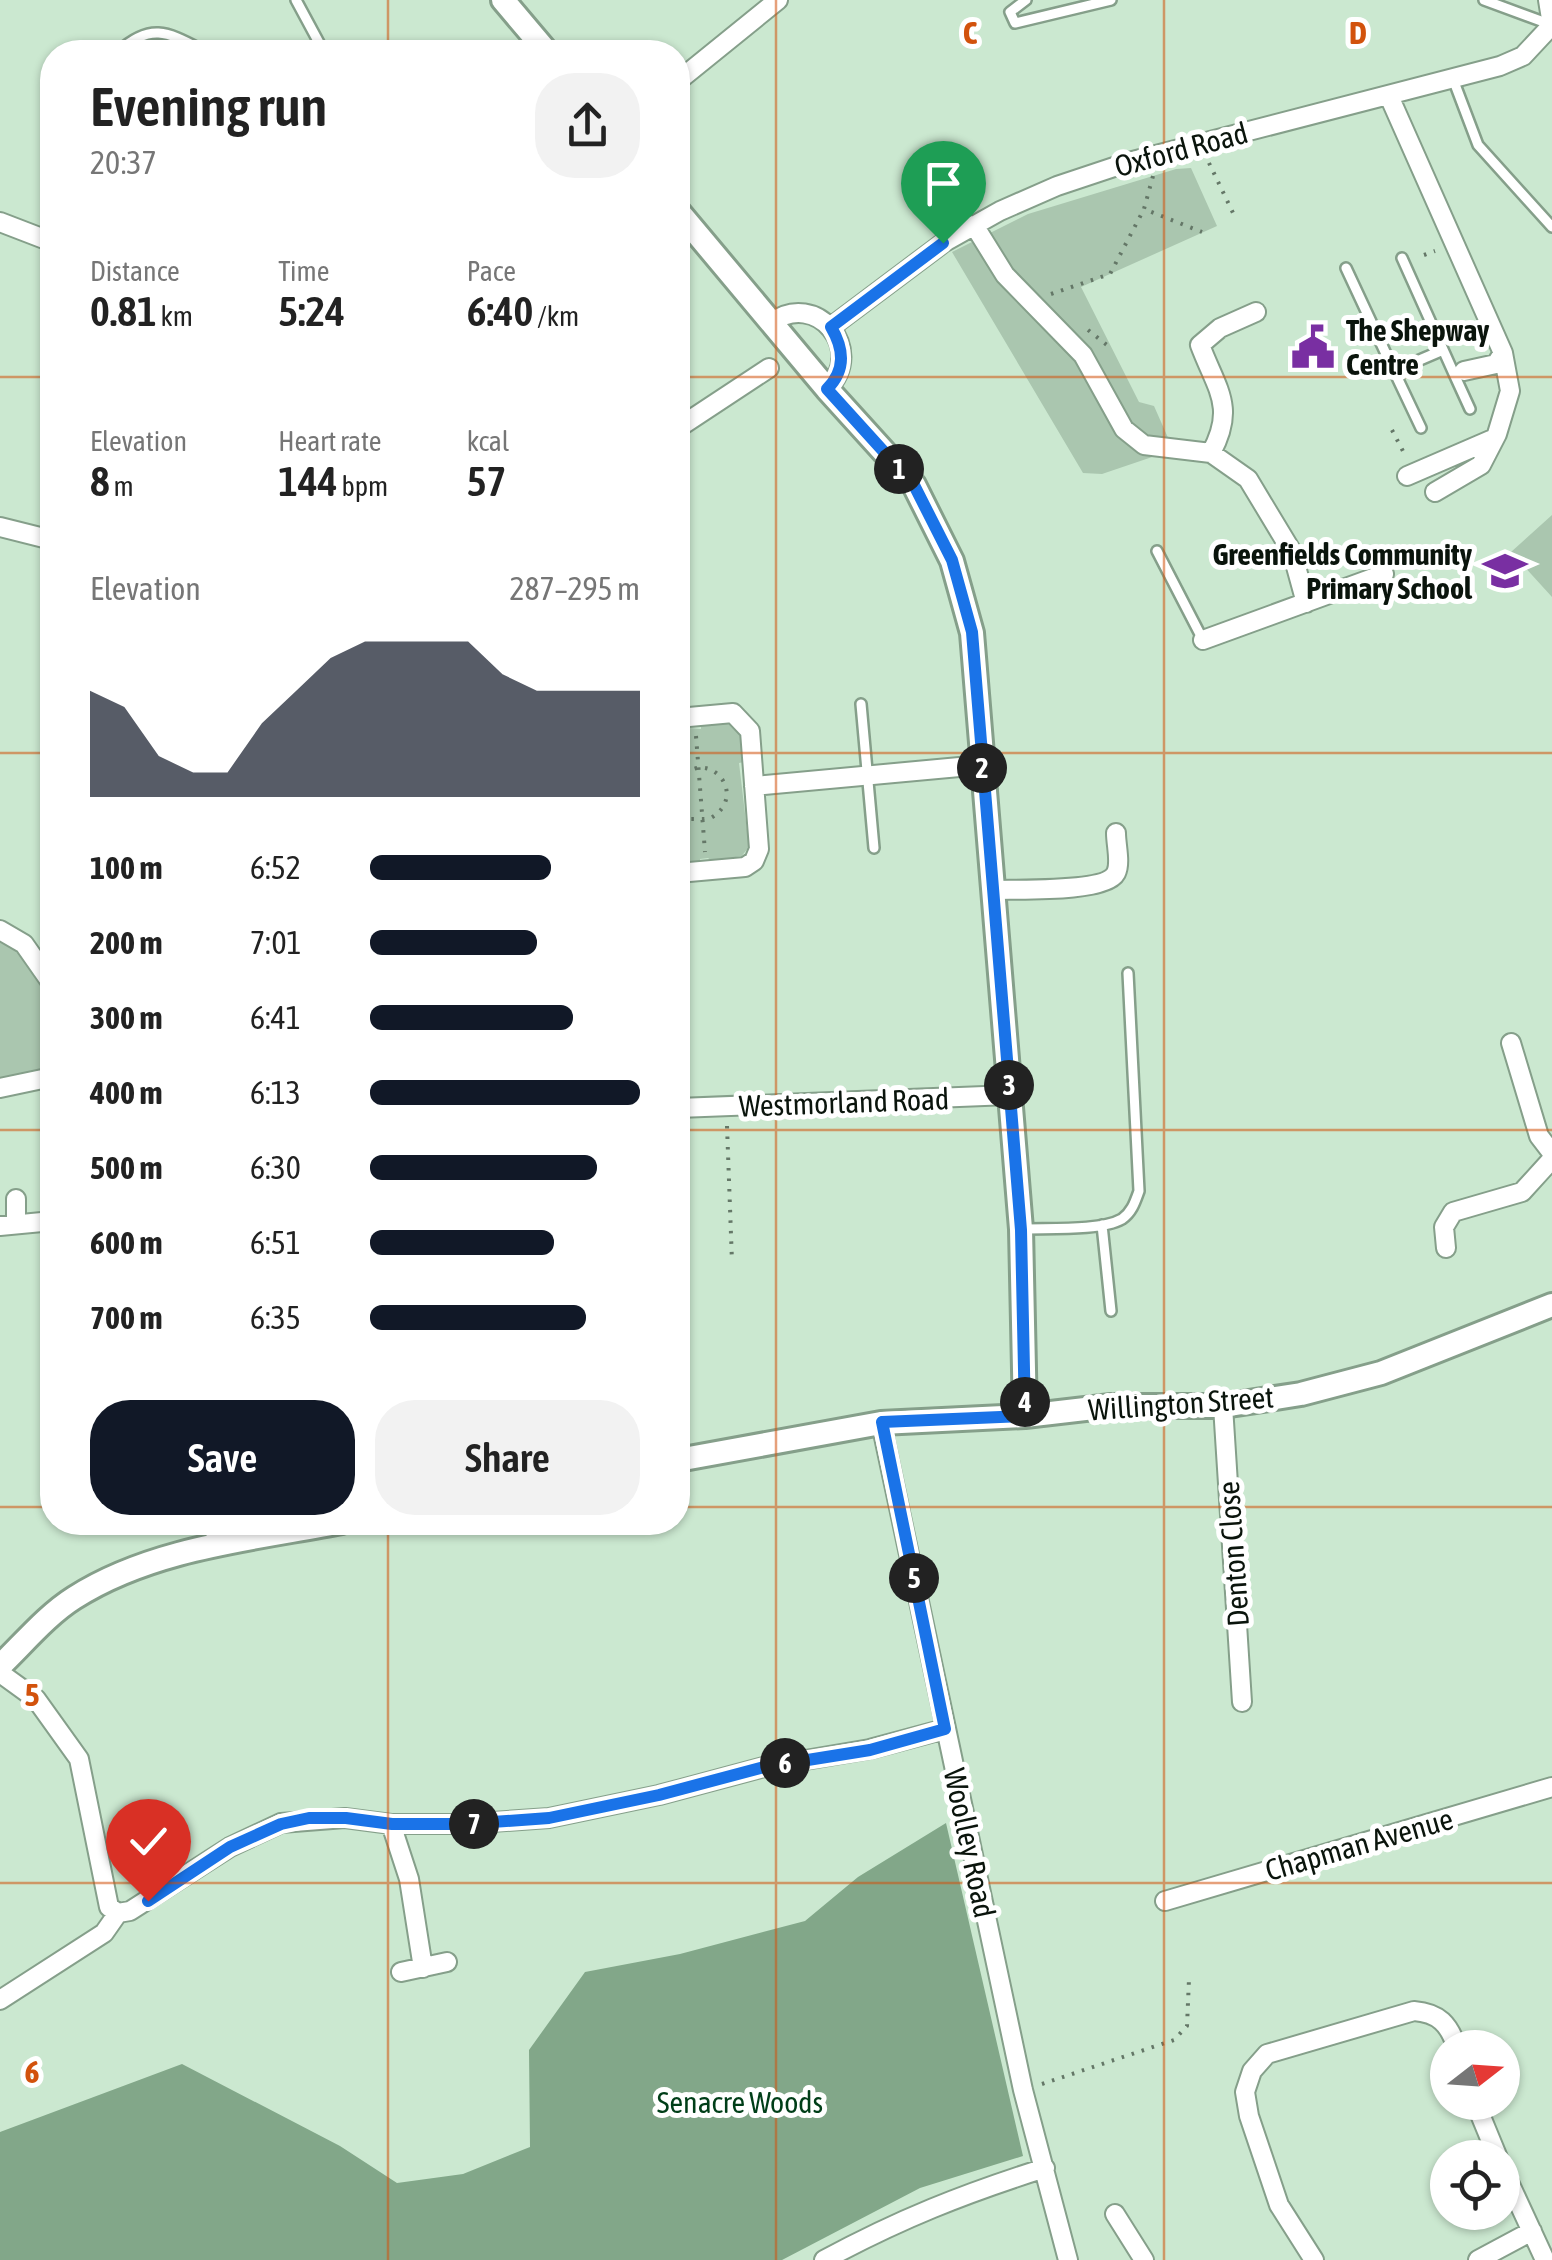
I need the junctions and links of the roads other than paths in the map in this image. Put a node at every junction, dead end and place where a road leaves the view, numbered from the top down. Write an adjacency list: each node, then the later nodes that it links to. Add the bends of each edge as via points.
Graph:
1 (296, 0): 11 (lane)
2 (502, 0): 12 (street)
3 (778, 0): 13 (street)
4 (1026, 0): 5 (lane, via 1010,12 1015,23)
5 (1111, 0)
6 (1484, 0): 8 (lane)
7 (1548, 0): 8 (street)
8 (1552, 25): 14 (street, Oxford Road, via 1523,56)
9 (132, 40): 10 (lane, via 150,32)
10 (183, 40)
11 (318, 40)
12 (537, 40)
13 (690, 71)
14 (1453, 79): 15 (street, Oxford Road); 19 (lane, via 1478,145)
15 (1390, 96): 17 (street, Oxford Road, via 1092,173); 27 (street)
16 (0, 222): 20 (street)
17 (974, 225): 25 (street, Oxford Road); 36 (street, via 1005,275 1083,355 1124,429 1144,445)
18 (690, 226): 24 (street)
19 (1552, 228)
20 (40, 237)
21 (1402, 258): 26 (lane)
22 (1346, 268): 29 (lane)
23 (1256, 312): 36 (street, via 1200,345 1226,412)
24 (771, 323): 25 (street, via 798,313); 31 (street)
25 (831, 327): 31 (street, via 842,360)
26 (1443, 350): 29 (lane); 30 (lane)
27 (1503, 354): 30 (street, via 1496,364); 35 (street, via 1510,391)
28 (769, 368): 33 (street)
29 (1394, 371): 34 (lane)
30 (1459, 373): 32 (lane)
31 (827, 389): 47 (street, via 914,485 952,560 972,632)
32 (1470, 409)
33 (690, 420)
34 (1421, 428)
35 (1496, 438): 37 (street); 38 (street, via 1481,465)
36 (1211, 453): 43 (street, via 1248,479 1292,552)
37 (1411, 474)
38 (1435, 492)
39 (0, 527): 40 (street)
40 (40, 537)
41 (1157, 550): 44 (lane)
42 (1384, 574): 43 (street)
43 (1306, 602): 44 (street)
44 (1203, 640)
45 (862, 704): 48 (lane)
46 (690, 718): 49 (street, via 732,713 744,721)
47 (981, 764): 48 (street); 53 (street)
48 (868, 775): 49 (street); 51 (lane)
49 (754, 786): 52 (street, via 754,861)
50 (1116, 833): 53 (street, via 1118,870 1112,879)
51 (874, 848)
52 (690, 872)
53 (992, 890): 60 (street)
54 (0, 930): 55 (street, via 24,944)
55 (40, 967)
56 (1128, 973): 66 (lane, via 1139,1191 1132,1210)
57 (1511, 1043): 62 (street)
58 (40, 1080): 59 (street)
59 (0, 1088)
60 (1010, 1095): 61 (street, Westmorland Road); 67 (street)
61 (690, 1108)
62 (1552, 1156): 68 (street, via 1522,1192 1454,1212 1444,1227)
63 (16, 1199): 65 (street)
64 (40, 1222): 65 (street)
65 (8, 1225)
66 (1102, 1225): 67 (lane); 70 (lane)
67 (1021, 1230): 72 (street)
68 (1446, 1248)
69 (1552, 1304): 71 (street, Willington Street, via 1381,1373)
70 (1111, 1311)
71 (1224, 1406): 72 (street, Willington Street, via 1111,1406); 79 (street, Denton Close)
72 (1025, 1416): 73 (street, Willington Street)
73 (882, 1422): 74 (street, Willington Street); 80 (street, Woolley Road)
74 (690, 1458)
75 (211, 1535): 77 (lane)
76 (272, 1535): 77 (street)
77 (212, 1546): 78 (street, via 130,1570 72,1599)
78 (0, 1669): 84 (street, via 36,1699 79,1760 109,1907)
79 (1242, 1702)
80 (945, 1729): 82 (street, via 549,1818); 90 (street, Woolley Road)
81 (1552, 1787): 83 (street, Chapman Avenue)
82 (392, 1824): 84 (street, via 309,1818 281,1824); 86 (street)
83 (1165, 1901)
84 (118, 1912): 88 (street, via 104,1933)
85 (447, 1962): 86 (street)
86 (423, 1968): 87 (street)
87 (401, 1972)
88 (0, 2000)
89 (1448, 2030): 97 (street, via 1431,2012 1414,2011 1267,2054 1252,2071 1245,2092 1268,2180)
90 (1045, 2168): 94 (street, via 946,2200); 95 (street, Woolley Road)
91 (1520, 2206): 93 (street)
92 (1115, 2214): 96 (street)
93 (1532, 2232): 98 (street); 99 (street)
94 (824, 2260)
95 (1068, 2260)
96 (1144, 2260)
97 (1314, 2260)
98 (1478, 2260)
99 (1545, 2260)

